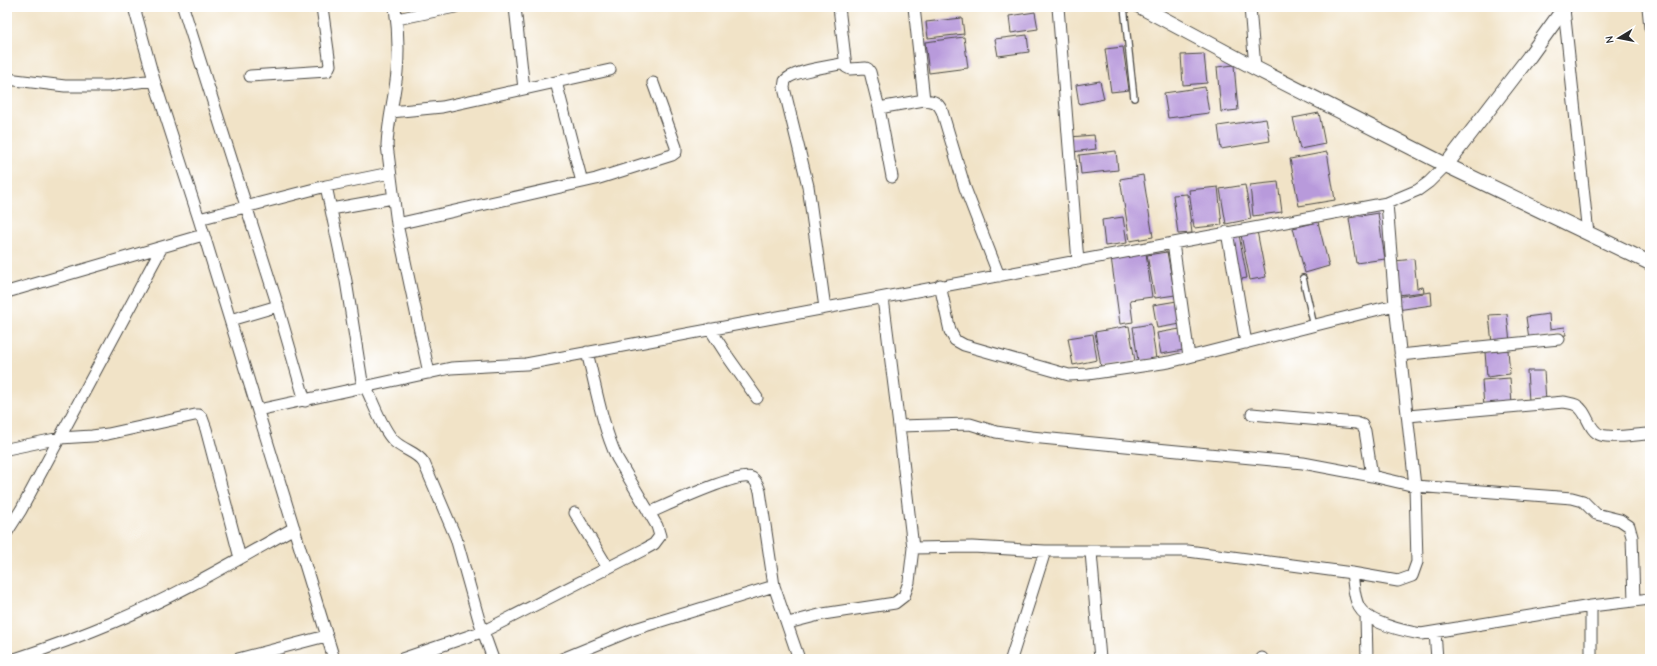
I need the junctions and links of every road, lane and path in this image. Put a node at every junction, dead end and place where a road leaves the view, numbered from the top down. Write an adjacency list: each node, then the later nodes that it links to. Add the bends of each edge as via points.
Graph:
1 (134, 7): 23 (street)
2 (183, 7): 38 (street)
3 (322, 7): 21 (street, via 330,65 327,71)
4 (395, 7): 16 (street)
5 (455, 7): 16 (street)
6 (515, 7): 26 (street)
7 (839, 7): 18 (street)
8 (914, 7): 28 (street)
9 (1058, 7): 47 (street)
10 (1124, 7): 27 (lane)
11 (1141, 7): 15 (street)
12 (1250, 7): 19 (street)
13 (1648, 7): 17 (street)
14 (1564, 8): 31 (street); 43 (street)
15 (1157, 11): 19 (street)
16 (397, 19): 30 (street, via 397,72)
17 (1650, 28)
18 (845, 63): 29 (street, via 850,69 868,69); 56 (street, via 789,77 784,88 808,186)
19 (1255, 68): 31 (street)
20 (610, 70): 24 (street)
21 (250, 76)
22 (7, 79): 23 (street, via 65,86 108,86)
23 (154, 80): 40 (street)
24 (556, 82): 26 (street); 34 (street)
25 (653, 83): 34 (street, via 676,152)
26 (524, 89): 30 (street, via 442,107)
27 (1134, 98)
28 (924, 100): 29 (street); 49 (street, via 939,104 965,188)
29 (879, 108): 33 (street)
30 (392, 112): 32 (street, via 387,132)
31 (1446, 166): 37 (street, via 1418,190); 43 (street)
32 (390, 173): 35 (street); 36 (street)
33 (892, 177)
34 (582, 182): 41 (street)
35 (326, 186): 38 (street); 39 (street)
36 (393, 198): 39 (street); 41 (street)
37 (1387, 203): 42 (street); 54 (street)
38 (245, 207): 40 (street); 55 (street)
39 (331, 209): 66 (street)
40 (199, 219): 44 (street)
41 (397, 224): 65 (street)
42 (1227, 232): 45 (street); 61 (street)
43 (1588, 234): 48 (street)
44 (203, 235): 46 (street); 57 (street)
45 (1173, 244): 47 (street); 64 (street)
46 (162, 247): 52 (street); 74 (street)
47 (1078, 262): 49 (street)
48 (1650, 263)
49 (1000, 276): 51 (street)
50 (1303, 278): 58 (lane)
51 (940, 285): 53 (street); 64 (street, via 950,331 955,340 964,345 1068,375 1169,362)
52 (7, 292)
53 (883, 298): 56 (street); 72 (street)
54 (1395, 304): 58 (street); 63 (street)
55 (278, 306): 57 (street); 68 (street)
56 (825, 308): 59 (street)
57 (230, 320): 69 (street)
58 (1314, 326): 61 (street)
59 (710, 329): 62 (street); 67 (street)
60 (1559, 339): 63 (street)
61 (1246, 343): 64 (street)
62 (587, 352): 65 (street, via 526,364 451,368); 79 (street, via 612,447)
63 (1400, 355): 71 (street)
64 (1189, 357)
65 (429, 373): 66 (street)
66 (365, 388): 68 (street); 94 (street, via 393,440 416,454 424,463 456,538)
67 (757, 398)
68 (305, 401): 69 (street)
69 (258, 410): 80 (street)
70 (1252, 414): 76 (street, via 1362,425)
71 (1408, 416): 73 (street, via 1564,402 1576,405 1599,435 1608,437); 77 (street)
72 (899, 426): 76 (street, via 970,424 1008,434 1303,462); 82 (street)
73 (1650, 434)
74 (60, 438): 75 (street); 81 (street); 85 (street, via 92,436 199,415 206,429)
75 (7, 449)
76 (1372, 476): 77 (street)
77 (1415, 486): 87 (street, via 1417,562 1412,576 1398,581); 90 (street, via 1572,498 1583,501 1596,514 1620,520 1629,526 1632,537)
78 (574, 513): 86 (street)
79 (649, 513): 86 (street, via 659,531 658,540); 88 (street, via 721,483 742,477 752,478 757,482 760,491)
80 (294, 528): 85 (street); 96 (street)
81 (7, 532)
82 (913, 548): 83 (street, via 972,547); 93 (street, via 909,582 904,596 895,603 823,614)
83 (1045, 551): 84 (street); 104 (street)
84 (1091, 552): 87 (street, via 1188,551); 105 (street)
85 (240, 558): 97 (street, via 163,600 115,622)
86 (608, 568): 94 (street)
87 (1352, 573): 92 (street, via 1355,595 1359,607)
88 (774, 586): 93 (street); 102 (street, via 635,629)
89 (1650, 599): 90 (street)
90 (1634, 601): 91 (street)
91 (1591, 606): 95 (street); 108 (street)
92 (1366, 616): 95 (street, via 1404,632); 106 (street)
93 (788, 623): 103 (street)
94 (484, 631): 100 (street); 101 (street)
95 (1435, 632): 107 (street)
96 (326, 636): 98 (street); 99 (street)
97 (15, 659)
98 (238, 659)
99 (334, 659)
100 (402, 659)
101 (493, 659)
102 (562, 659)
103 (799, 659)
104 (1011, 659)
105 (1100, 659)
106 (1367, 659)
107 (1436, 659)
108 (1591, 659)

